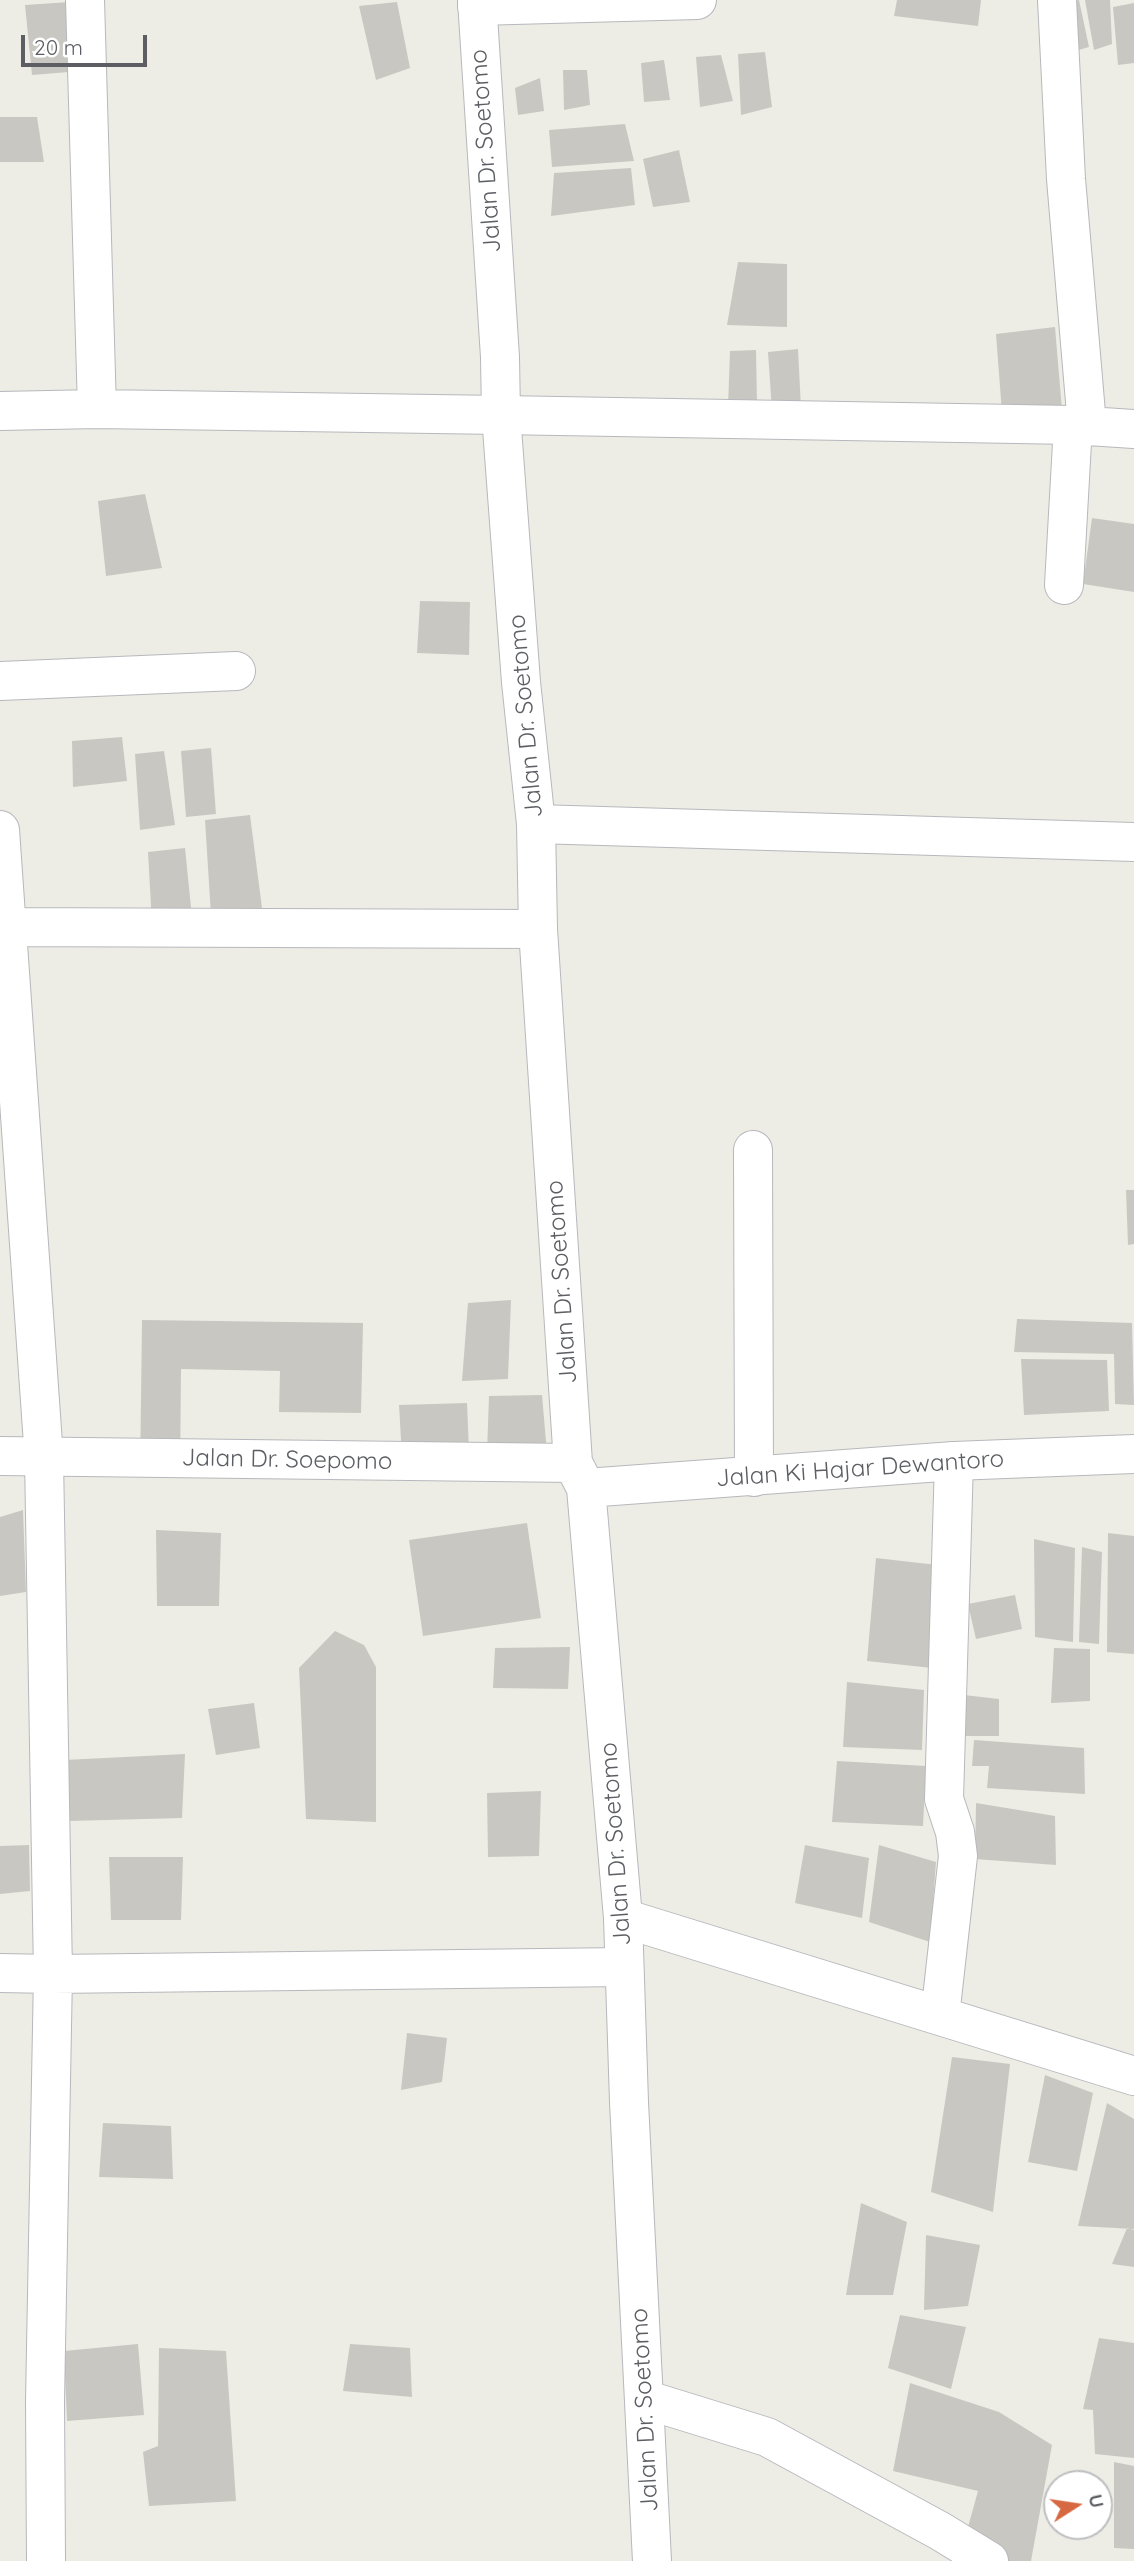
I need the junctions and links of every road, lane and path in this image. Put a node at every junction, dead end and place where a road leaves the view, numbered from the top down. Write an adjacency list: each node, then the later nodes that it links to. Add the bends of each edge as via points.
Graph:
1 (85, 0): 5 (street)
2 (697, 0): 4 (street)
3 (1057, 0): 8 (street)
4 (477, 3): 7 (street, Jalan Dr. Soetomo)
5 (97, 409): 6 (street); 7 (street)
6 (0, 411)
7 (500, 415): 8 (street); 13 (street, Jalan Dr. Soetomo)
8 (1080, 425): 9 (street); 10 (street)
9 (1134, 429)
10 (1064, 585)
11 (236, 671): 12 (street)
12 (0, 681)
13 (536, 824): 15 (street); 17 (street, Jalan Dr. Soetomo)
14 (0, 830): 16 (street)
15 (1134, 842)
16 (4, 927): 17 (street); 21 (street)
17 (538, 929): 23 (street, Jalan Dr. Soetomo)
18 (753, 1150): 24 (street)
19 (1134, 1454): 22 (street, Jalan Ki Hajar Dewantoro)
20 (0, 1456): 21 (street, Jalan Dr. Soepomo)
21 (44, 1458): 23 (street, Jalan Dr. Soepomo); 28 (street)
22 (954, 1461): 24 (street, Jalan Ki Hajar Dewantoro); 29 (street, via 944,1799 958,1856)
23 (580, 1476): 24 (street, Jalan Ki Hajar Dewantoro); 25 (street, Jalan Dr. Soetomo)
24 (754, 1477)
25 (623, 1918): 26 (street, Jalan Dr. Soetomo); 29 (street)
26 (624, 1967): 28 (street); 31 (street, Jalan Dr. Soetomo)
27 (0, 1973): 28 (street)
28 (53, 1975): 32 (street)
29 (940, 2016): 30 (street)
30 (1134, 2076)
31 (644, 2399): 33 (street, Jalan Dr. Soetomo); 34 (street, via 767,2437)
32 (46, 2561)
33 (652, 2561)
34 (989, 2561)

